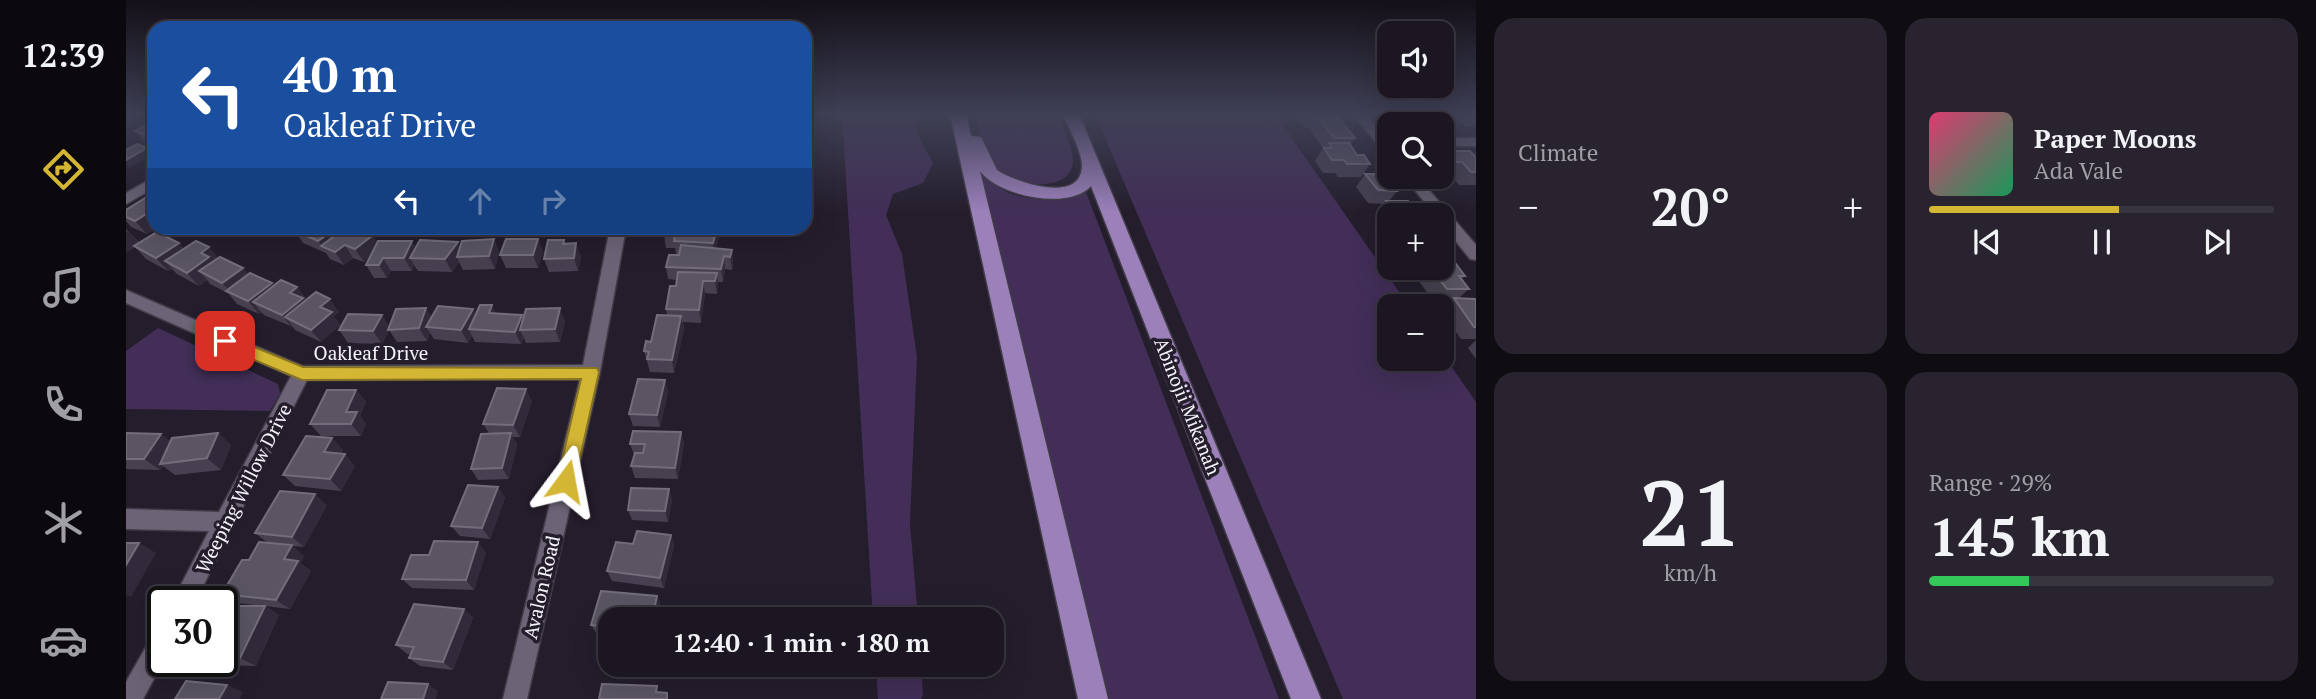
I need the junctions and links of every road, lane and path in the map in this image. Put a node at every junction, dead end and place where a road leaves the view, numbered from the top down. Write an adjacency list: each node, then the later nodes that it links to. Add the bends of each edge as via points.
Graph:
1 (966, 147): 19 (main road)
2 (977, 147): 4 (main road, via 990,173 1012,186 1052,193 1083,185)
3 (1084, 147): 4 (main road, Abinojii Mikanah)
4 (1091, 163): 20 (main road, Abinojii Mikanah)
5 (147, 186): 7 (street)
6 (1421, 189): 9 (street)
7 (126, 199)
8 (617, 235): 11 (street, Avalon Road)
9 (1476, 255)
10 (126, 296): 12 (street, Oakleaf Drive)
11 (591, 372): 12 (street, Oakleaf Drive); 18 (street, Avalon Road)
12 (302, 373): 14 (street, Weeping Willow Drive)
13 (126, 519): 14 (street)
14 (226, 522): 15 (street, Weeping Willow Drive)
15 (192, 586)
16 (147, 669): 17 (street)
17 (131, 699)
18 (515, 699)
19 (1093, 699)
20 (1306, 699)

